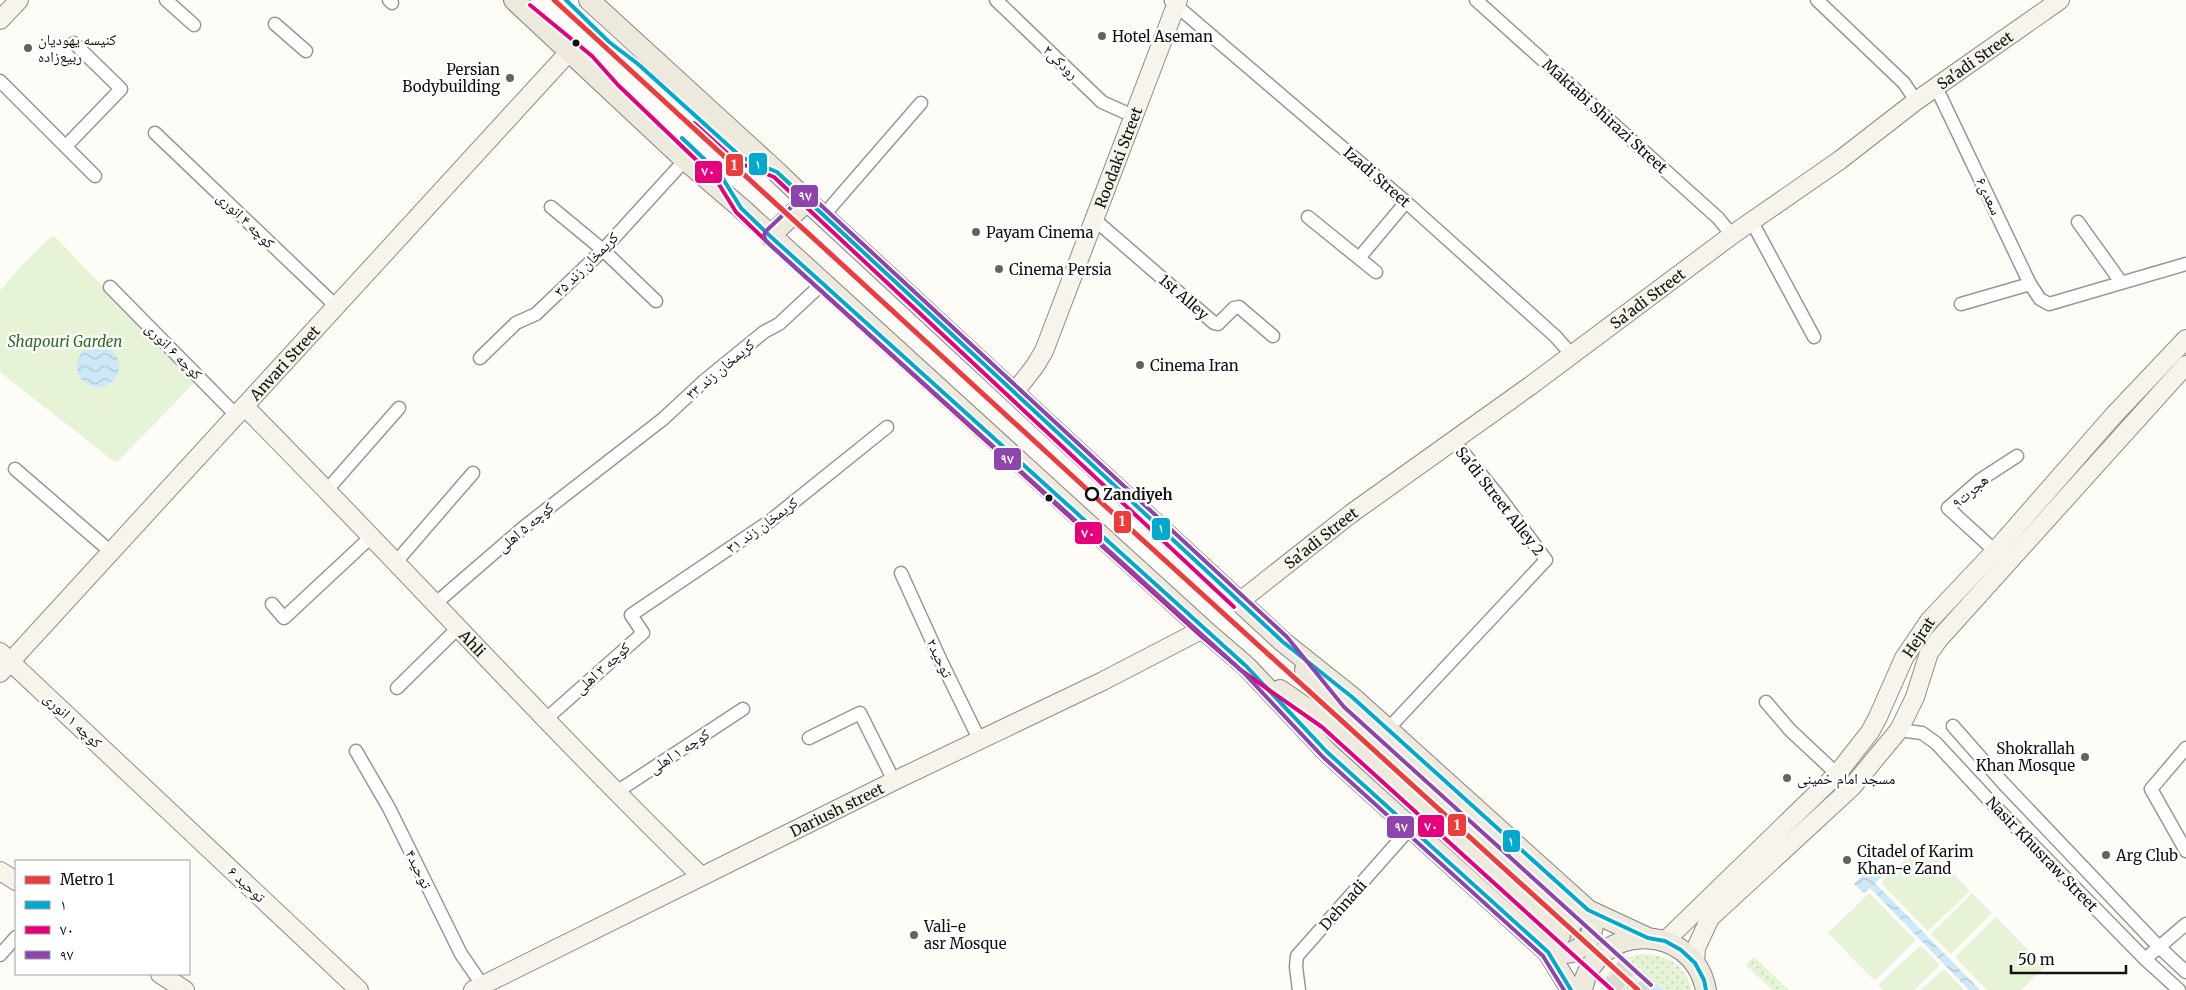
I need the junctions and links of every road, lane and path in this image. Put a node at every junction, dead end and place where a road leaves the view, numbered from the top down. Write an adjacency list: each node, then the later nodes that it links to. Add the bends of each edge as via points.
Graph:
1 (19, 0): 10 (street)
2 (166, 0): 12 (street)
3 (514, 0): 15 (main road)
4 (589, 0): 25 (main road)
5 (996, 0): 20 (street, رودکی۲, via 1102,102)
6 (1476, 0): 33 (street, Maktabi Shirazi Street, via 1718,218)
7 (1817, 0): 18 (street, via 1904,83)
8 (2060, 0): 17 (street, Sa'adi Street)
9 (1174, 2): 20 (street, Roodaki Street); 26 (street, Izadi Street)
10 (0, 20)
11 (275, 24): 14 (street)
12 (194, 25)
13 (74, 43): 22 (street, via 121,90)
14 (306, 51)
15 (569, 52): 23 (main road); 45 (street, Anvari Street)
16 (0, 81): 22 (street)
17 (1936, 87): 18 (street, Sa'adi Street); 41 (street, سعدی۶)
18 (1916, 100): 31 (street, Sa'adi Street, via 1840,160)
19 (921, 103): 28 (street)
20 (1133, 116): 30 (street, Roodaki Street)
21 (155, 133): 45 (street, کوچه ۴ انوری)
22 (66, 145): 24 (street)
23 (685, 160): 34 (main road); 35 (street, کریمخان زند ۳۵)
24 (95, 176)
25 (807, 202): 28 (main road); 34 (main road)
26 (1406, 202): 36 (street); 49 (street, Izadi Street)
27 (551, 207): 35 (street)
28 (823, 216): 52 (main road)
29 (1308, 217): 36 (street)
30 (1095, 220): 46 (street, 1st Alley, via 1214,323 1218,324 1239,307); 52 (street, Roodaki Street, via 1044,351)
31 (1752, 222): 33 (street, Sa'adi Street); 47 (street)
32 (2078, 222): 39 (street)
33 (1732, 235): 49 (street, Sa'adi Street)
34 (770, 236): 40 (main road)
35 (602, 250): 43 (street); 50 (street, کریمخان زند ۳۵, via 536,314 516,323)
36 (1359, 258): 38 (street)
37 (2186, 264): 39 (street)
38 (1376, 272)
39 (2121, 282): 41 (street, سعدی۶, via 2050,304 2044,303)
40 (822, 284): 57 (street, کریمخان زند ۳۳, via 779,324 757,338); 72 (main road)
41 (2030, 284): 44 (street)
42 (110, 287): 54 (street, کوچه ۶ انوری)
43 (656, 301)
44 (1961, 304)
45 (337, 307): 54 (street, Anvari Street)
46 (1272, 336)
47 (1814, 337)
48 (2186, 339): 63 (street, Hejrat, via 2113,416)
49 (1572, 355): 56 (street, Sa'adi Street)
50 (480, 358)
51 (2186, 365): 82 (street, Hejrat, via 1939,639 1928,653 1915,697)
52 (1014, 393): 67 (main road)
53 (399, 408): 61 (street)
54 (241, 412): 61 (street, Ahli); 64 (street, Anvari Street)
55 (887, 427): 70 (street, کریمخان زند ۳۱, via 770,521)
56 (1454, 441): 67 (street, Sa'adi Street, via 1352,512); 81 (street, Sa'di Street Alley 2, via 1546,560)
57 (617, 454): 68 (street, کوچه ۵ اهلی, via 524,527)
58 (2017, 456): 63 (street, هجرت۹, via 1980,480 1948,508)
59 (15, 470): 64 (street)
60 (473, 473): 65 (street)
61 (327, 490): 62 (street, Ahli)
62 (372, 536): 65 (street, Ahli); 69 (street, via 284,618)
63 (1995, 551): 87 (street, Hejrat, via 1929,621 1904,658 1870,732)
64 (111, 552): 74 (street, Anvari Street)
65 (396, 562): 68 (street, Ahli)
66 (901, 574): 84 (street, توحید۲)
67 (1239, 602): 73 (main road)
68 (436, 603): 71 (street, Ahli)
69 (272, 604)
70 (631, 615): 79 (street, کوچه ۳ اهلی, via 643,632)
71 (459, 627): 76 (street); 79 (street, Ahli)
72 (1203, 629): 75 (main road); 84 (street, Dariush street)
73 (1283, 642): 75 (main road, via 1339,711 1566,929 1326,722); 81 (main road)
74 (3, 662): 88 (street, کوچه ۱ انوری)
75 (1246, 666): 91 (main road, via 1327,752)
76 (397, 688)
77 (1766, 702): 87 (street, via 1790,730)
78 (743, 709): 90 (street, کوچه ۱ اهلی)
79 (546, 719): 90 (street, Ahli)
80 (1953, 726): 101 (street)
81 (1388, 729): 96 (main road)
82 (1899, 730): 97 (street, Hejrat, via 1851,788); 104 (street, Nasir Khusraw Street, via 1922,733 1936,743)
83 (809, 738): 89 (street, via 860,713)
84 (980, 740): 89 (street, Dariush street)
85 (2186, 748): 92 (street, via 2151,789)
86 (356, 751): 108 (street, توحید۴, via 389,808)
87 (1837, 774): 97 (street, Hejrat)
88 (135, 779): 110 (street, ۶ توحید)
89 (894, 781): 94 (street, Dariush street)
90 (615, 792): 94 (street, Ahli)
91 (1411, 827): 102 (main road); 111 (street, Dehnadi, via 1298,956)
92 (2186, 851)
93 (0, 871): 95 (street)
94 (701, 876): 108 (street, Dariush street)
95 (15, 880)
96 (1588, 910): 100 (main road); 102 (main road, via 1594,919 1594,927 1585,943 1571,952)
97 (1705, 913): 100 (street, Hejrat); 105 (street, Hejrat)
98 (2186, 924): 101 (street)
99 (15, 938): 103 (street)
100 (1656, 939): 105 (main road, via 1681,950); 113 (main road, via 1630,939 1613,946 1588,971)
101 (2158, 946): 104 (street); 106 (street)
102 (1548, 952): 112 (main road)
103 (0, 955)
104 (2144, 959): 115 (street, Nasir Khusraw Street)
105 (1695, 963): 114 (main road)
106 (2186, 972)
107 (162, 975): 109 (street)
108 (478, 988)
109 (185, 990)
110 (359, 990)
111 (1299, 990)
112 (1572, 990)
113 (1582, 990)
114 (1706, 990)
115 (2179, 990)

